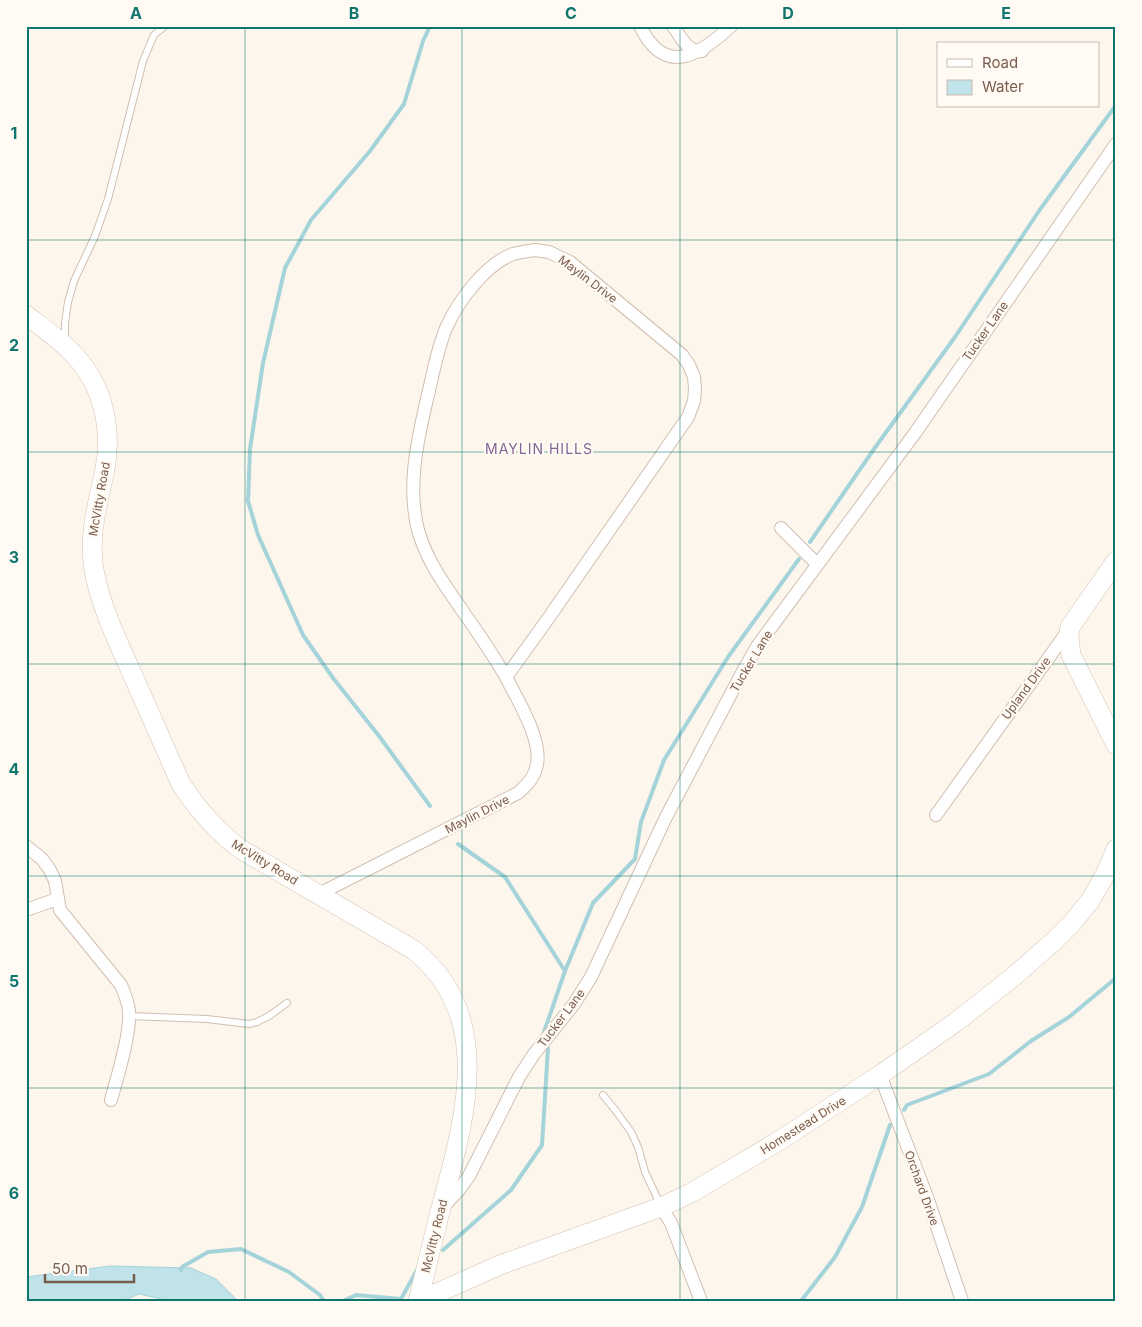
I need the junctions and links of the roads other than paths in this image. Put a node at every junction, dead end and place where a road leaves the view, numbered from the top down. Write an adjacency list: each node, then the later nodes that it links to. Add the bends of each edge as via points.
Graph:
1 (165, 26): 8 (lane, via 154,34 148,48 108,199 74,280 65,323)
2 (640, 26): 5 (street, via 647,39 667,54 677,57)
3 (673, 26): 5 (street, via 691,49)
4 (732, 26): 5 (street)
5 (702, 51)
6 (1116, 144): 11 (street, Tucker Lane, via 915,433)
7 (26, 315): 8 (street, McVitty Road)
8 (65, 345): 18 (street, McVitty Road, via 97,389 107,426 108,445 92,530 97,586 181,784 207,820 224,836 242,850)
9 (781, 528): 11 (street)
10 (1116, 561): 12 (street, Upland Drive)
11 (817, 564): 27 (street, Tucker Lane, via 758,645 742,673 666,817 591,977 524,1069 469,1176)
12 (1070, 627): 14 (street, via 1071,655); 15 (street, Upland Drive)
13 (506, 676): 13 (street, Maylin Drive, via 688,417 695,389 691,371 682,356 644,322 570,262 549,252 535,250 502,259 480,278 456,308 439,348 420,432 412,495 418,530 436,572); 18 (street, Maylin Drive, via 536,742 538,764 528,784 518,793)
14 (1116, 745)
15 (936, 815)
16 (26, 846): 19 (street, via 50,870)
17 (1116, 849): 23 (street, Homestead Drive, via 1090,901 1054,942 956,1022)
18 (319, 894): 27 (street, McVitty Road, via 414,950 428,962 452,993 467,1053 466,1098)
19 (57, 899): 20 (street); 22 (street, via 68,921 121,985)
20 (26, 910)
21 (287, 1002): 22 (lane, via 269,1016 248,1024)
22 (130, 1016): 25 (street)
23 (880, 1075): 26 (street, Homestead Drive, via 691,1193); 30 (street, Orchard Drive)
24 (603, 1095): 26 (lane, via 631,1132)
25 (111, 1100)
26 (661, 1207): 28 (street, Homestead Drive, via 500,1265); 29 (street, via 671,1223)
27 (441, 1209): 28 (street, McVitty Road)
28 (419, 1301)
29 (701, 1301)
30 (962, 1301)

